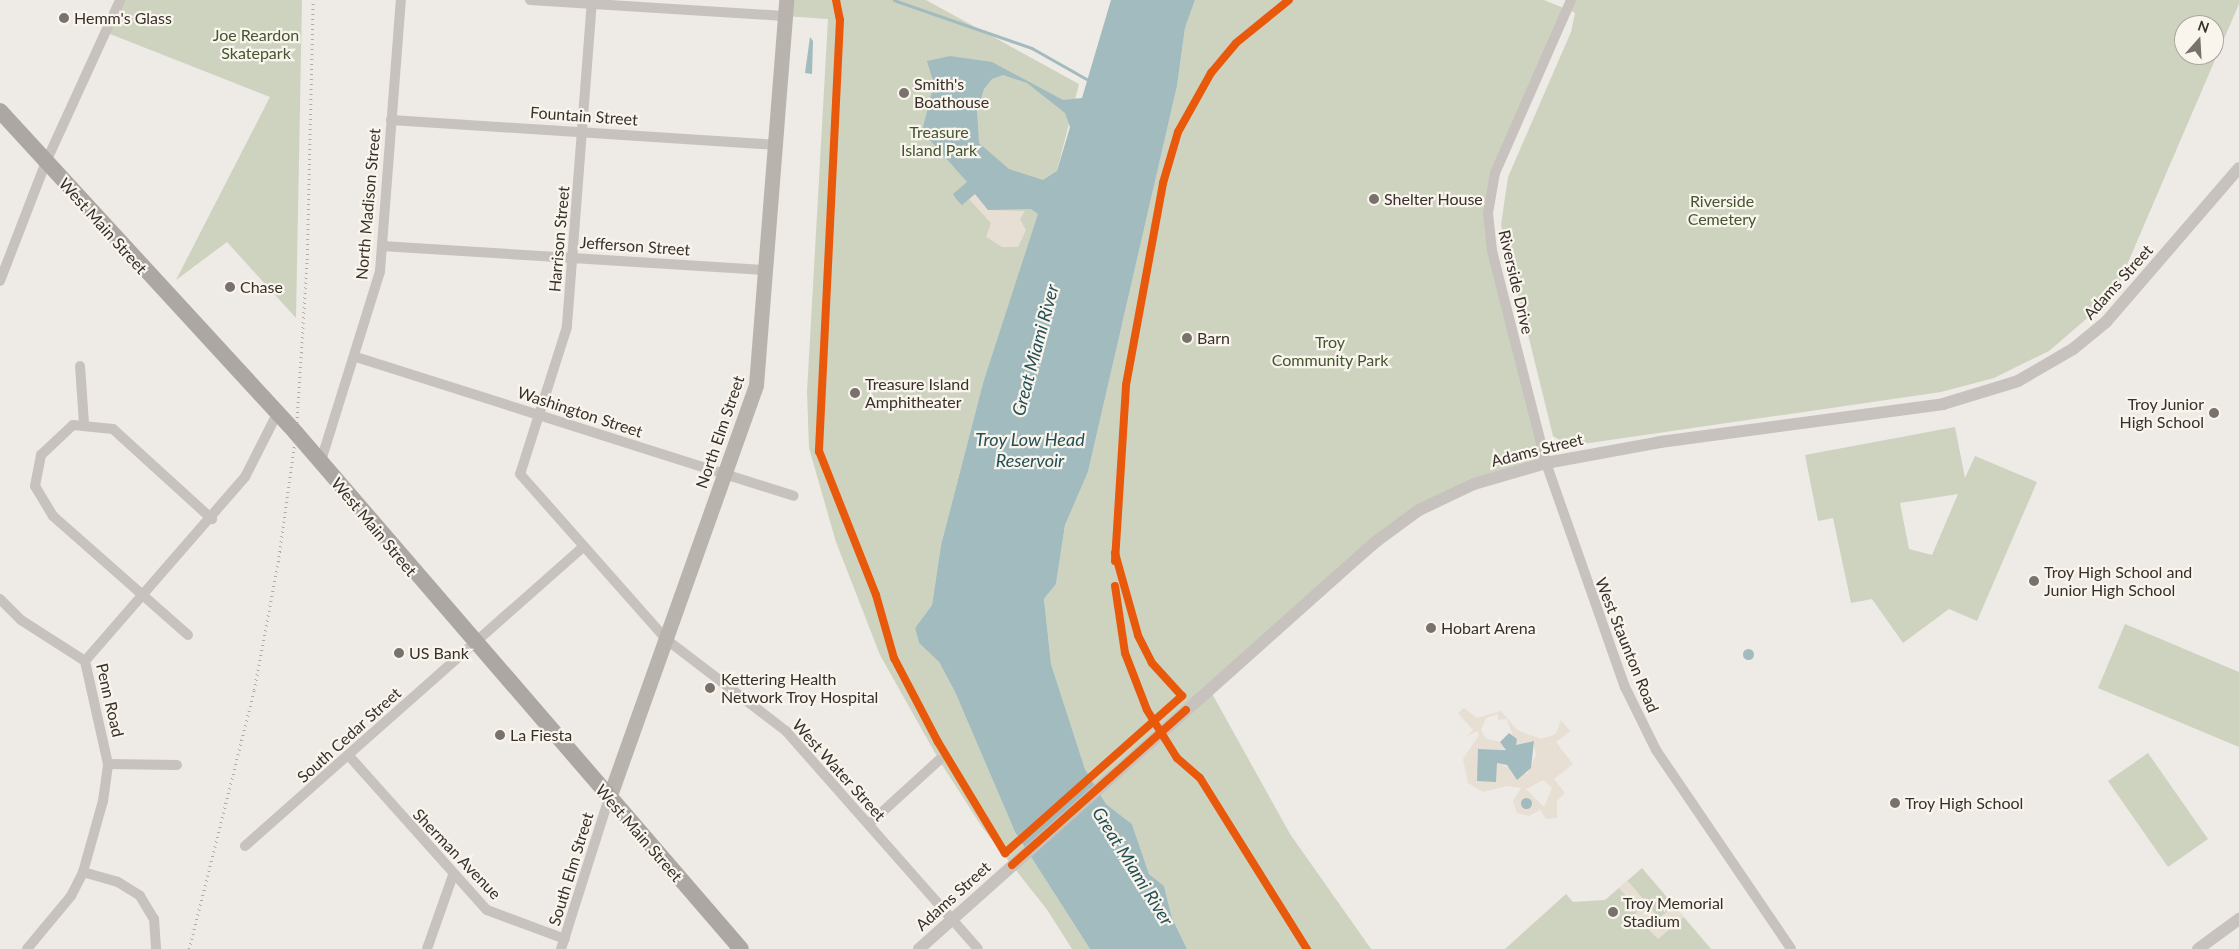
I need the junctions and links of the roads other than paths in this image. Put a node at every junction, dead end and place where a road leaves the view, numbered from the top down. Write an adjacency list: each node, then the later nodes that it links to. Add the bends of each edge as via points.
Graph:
1 (120, 0): 12 (street)
2 (401, 0): 9 (street, North Madison Street)
3 (530, 0): 6 (street)
4 (786, 0): 7 (main road, North Elm Street)
5 (1571, 0): 24 (street, Riverside Drive, via 1495,173 1488,212 1492,251)
6 (592, 1): 7 (street); 10 (street, Harrison Street)
7 (784, 16): 11 (main road, North Elm Street)
8 (0, 112): 12 (main road, West Main Street)
9 (391, 120): 10 (street, Fountain Street); 14 (street, North Madison Street)
10 (582, 130): 11 (street, Fountain Street); 15 (street, Harrison Street)
11 (774, 145): 16 (main road, North Elm Street)
12 (46, 162): 17 (street); 20 (main road, West Main Street)
13 (2239, 168): 24 (street, Adams Street, via 2106,322 2067,353 2018,381 1944,404 1660,442)
14 (382, 246): 15 (street, Jefferson Street); 18 (street, North Madison Street, via 380,271)
15 (574, 258): 16 (street, Jefferson Street); 21 (street, Harrison Street, via 567,327)
16 (766, 270): 26 (main road, North Elm Street, via 756,385)
17 (0, 281)
18 (356, 357): 21 (street, Washington Street); 23 (street, North Madison Street)
19 (80, 366): 22 (street)
20 (277, 414): 23 (main road, West Main Street); 28 (street, Penn Road, via 261,452)
21 (540, 414): 25 (street, Harrison Street); 26 (street, Washington Street)
22 (84, 423): 28 (street, via 113,429 129,440); 30 (street, via 66,428 50,442 40,455 35,486 53,516)
23 (320, 464): 34 (main road, West Main Street)
24 (1546, 464): 45 (street, Adams Street, via 1459,490 1399,523); 54 (street, West Staunton Road, via 1579,565 1641,723)
25 (520, 474): 29 (street, West Water Street)
26 (724, 475): 27 (street, Washington Street); 33 (main road, North Elm Street)
27 (793, 496)
28 (212, 519): 30 (street, Penn Road)
29 (583, 547): 33 (street, West Water Street); 34 (street, South Cedar Street)
30 (142, 597): 32 (street); 35 (street, Penn Road)
31 (0, 601): 35 (street, via 21,620)
32 (188, 634)
33 (667, 640): 40 (main road, North Elm Street); 41 (street, West Water Street, via 786,731)
34 (472, 643): 36 (street, South Cedar Street); 40 (main road, West Main Street)
35 (85, 661): 38 (street, Penn Road)
36 (350, 757): 42 (street, South Cedar Street); 44 (street, Sherman Avenue)
37 (939, 760): 41 (street)
38 (108, 764): 39 (street); 43 (street, Penn Road)
39 (177, 765)
40 (609, 798): 47 (street, South Elm Street); 51 (main road, West Main Street)
41 (869, 824): 45 (street, West Water Street)
42 (245, 846)
43 (83, 872): 48 (street, Penn Road, via 71,896); 49 (street, via 118,882 140,896 154,919)
44 (452, 875): 47 (street, Sherman Avenue, via 487,910); 50 (street)
45 (952, 919): 52 (street, Adams Street); 53 (street, West Water Street)
46 (2239, 919): 55 (street)
47 (563, 944)
48 (27, 949)
49 (156, 949)
50 (427, 949)
51 (740, 949)
52 (919, 949)
53 (978, 949)
54 (1791, 949)
55 (2198, 949)

